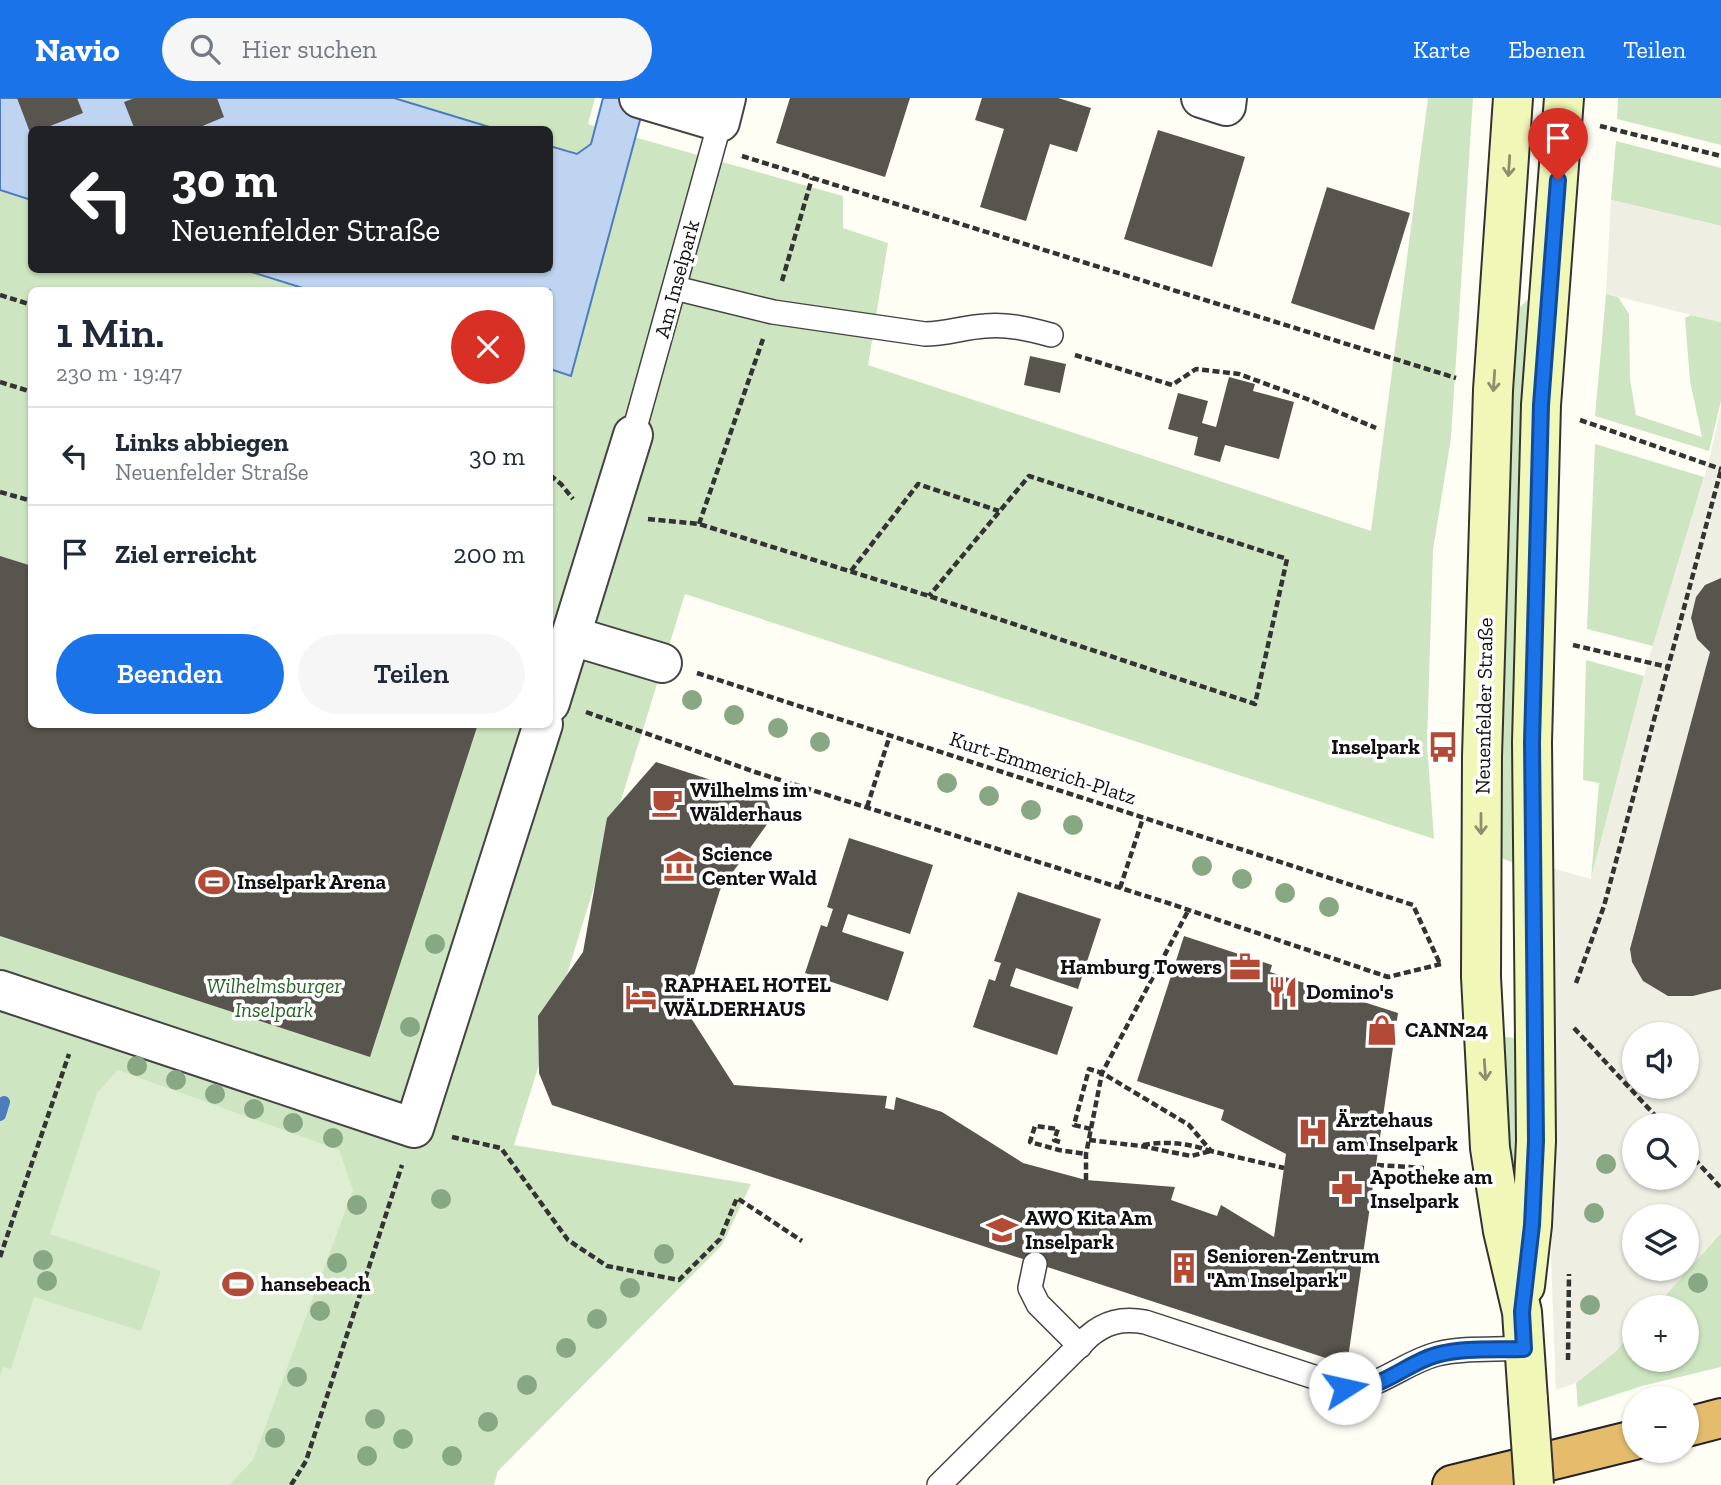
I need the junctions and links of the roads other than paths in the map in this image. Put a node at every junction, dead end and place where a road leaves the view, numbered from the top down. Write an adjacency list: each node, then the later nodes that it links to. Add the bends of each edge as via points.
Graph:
1 (639, 98): 6 (street)
2 (1201, 98): 3 (street, via 1226,106)
3 (1227, 98)
4 (1513, 98): 16 (main road, Neuenfelder Straße, one-way to 16, via 1493,404 1482,756 1481,977 1490,1148)
5 (1563, 98): 16 (main road, Neuenfelder Straße, via 1541,405 1532,742 1536,1141)
6 (720, 122): 7 (lane, Am Inselpark)
7 (675, 288): 8 (lane, via 773,312 925,334 1011,325); 9 (lane, Am Inselpark)
8 (1051, 335)
9 (633, 435): 10 (street)
10 (572, 636): 11 (street); 12 (street)
11 (662, 663)
12 (553, 692)
13 (541, 728): 14 (street, via 414,1128)
14 (0, 990)
15 (1035, 1264): 17 (lane, via 1030,1288 1038,1304)
16 (1523, 1330): 17 (lane, via 1440,1353 1373,1385 1352,1389 1135,1320 1103,1326); 23 (main road, Neuenfelder Straße, bridge)
17 (1080, 1346): 21 (lane)
18 (1721, 1418): 19 (highway)
19 (1699, 1424)
20 (1622, 1443): 22 (highway)
21 (945, 1479)
22 (1452, 1485)
23 (1534, 1485)

